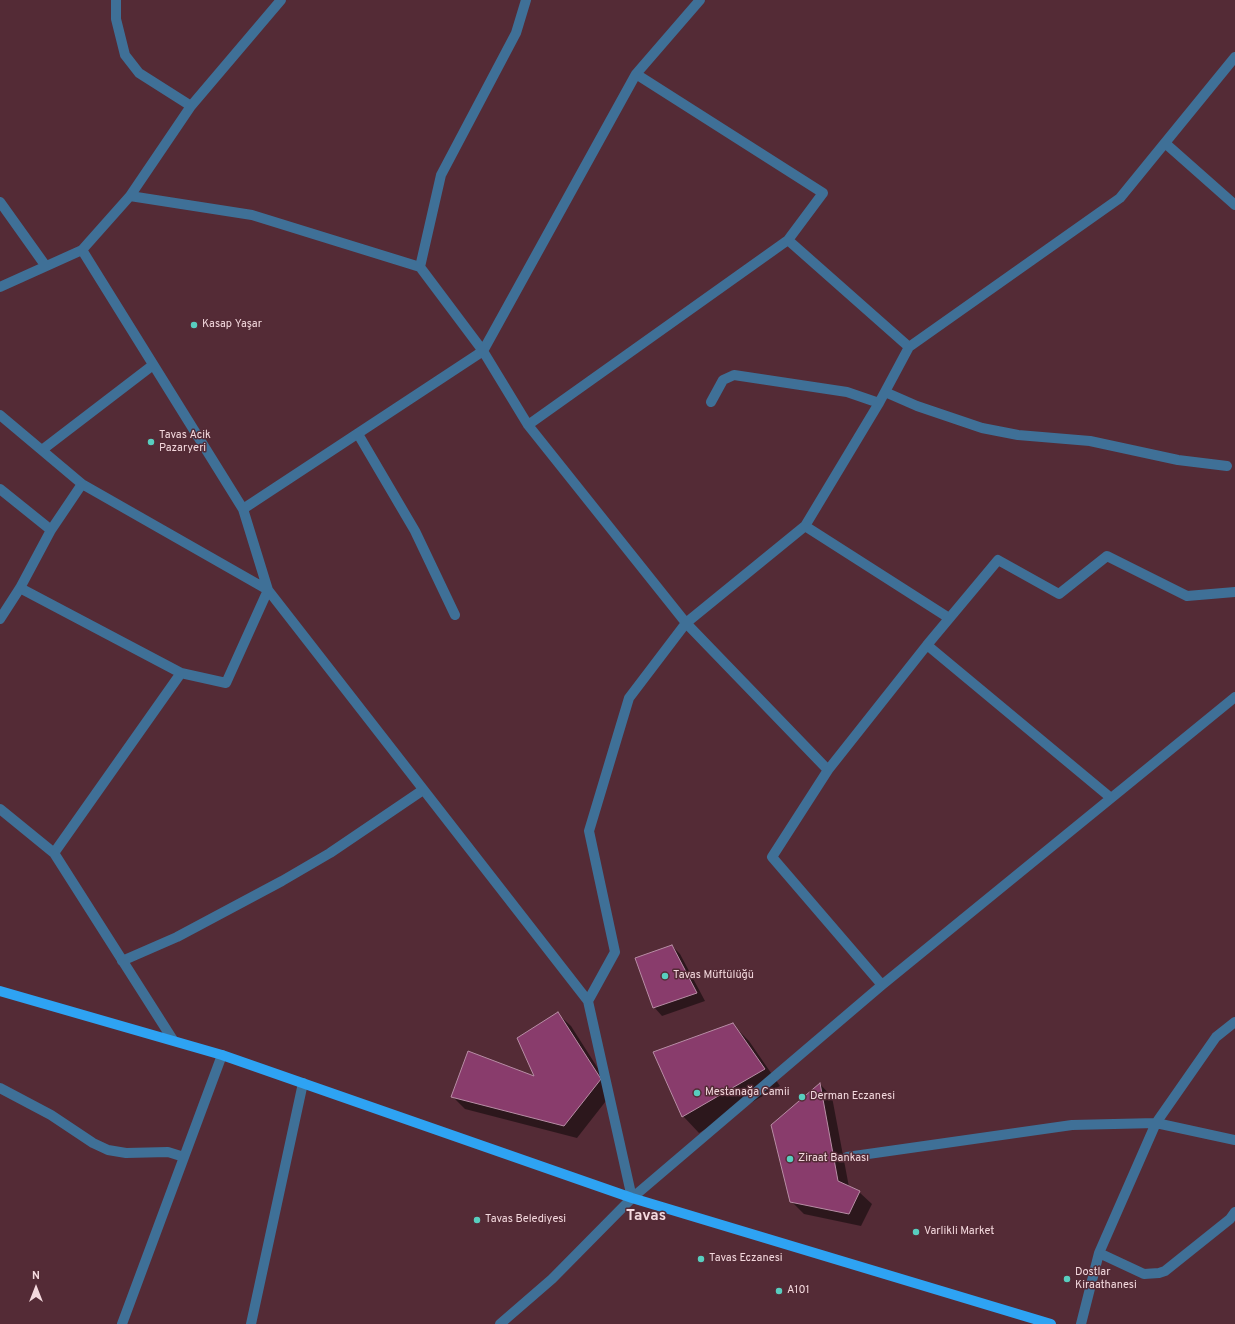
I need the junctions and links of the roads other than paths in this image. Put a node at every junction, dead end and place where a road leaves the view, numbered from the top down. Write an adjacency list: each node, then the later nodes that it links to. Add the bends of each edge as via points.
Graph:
1 (116, 0): 7 (street, via 116,18 125,55 139,73)
2 (281, 0): 7 (street)
3 (526, 0): 15 (street, via 516,33 441,175)
4 (700, 0): 6 (street)
5 (1235, 57): 8 (street)
6 (636, 74): 12 (street, via 823,193); 18 (street)
7 (191, 106): 9 (street)
8 (1165, 143): 11 (street); 17 (street, via 1120,198)
9 (130, 196): 13 (street); 15 (street, via 252,215)
10 (0, 202): 14 (street)
11 (1235, 205)
12 (788, 240): 17 (street); 24 (street)
13 (82, 250): 14 (street); 19 (street)
14 (45, 266): 16 (street)
15 (420, 267): 18 (street)
16 (0, 287)
17 (909, 347): 20 (street)
18 (484, 351): 24 (street); 25 (street)
19 (153, 365): 26 (street); 30 (street)
20 (885, 392): 22 (street); 27 (street, via 982,428 1018,435 1090,441 1178,460)
21 (711, 402): 22 (street, via 723,380 734,375 847,392)
22 (879, 403): 31 (street)
23 (0, 415): 26 (street)
24 (528, 425): 39 (street)
25 (358, 434): 30 (street); 36 (street, via 415,531)
26 (42, 450): 28 (street)
27 (1228, 466)
28 (82, 484): 32 (street); 34 (street)
29 (0, 489): 32 (street)
30 (243, 509): 34 (street)
31 (805, 526): 37 (street); 39 (street)
32 (51, 530): 33 (street)
33 (20, 588): 38 (street); 41 (street)
34 (268, 590): 41 (street, via 226,684); 44 (street)
35 (1235, 592): 37 (street, via 1187,596 1108,556 1059,594 998,560)
36 (455, 615)
37 (949, 618): 40 (street)
38 (0, 619)
39 (686, 623): 43 (street); 51 (street, via 629,698 589,831 615,952)
40 (927, 645): 43 (street); 45 (street)
41 (181, 673): 47 (street)
42 (1235, 696): 45 (street)
43 (828, 770): 49 (street, via 772,857)
44 (423, 790): 48 (street, via 330,853 282,881 230,910); 51 (street)
45 (1111, 798): 49 (street)
46 (0, 809): 47 (street)
47 (54, 853): 48 (street)
48 (122, 961): 53 (street)
49 (882, 986): 61 (street)
50 (0, 991): 53 (main road)
51 (588, 1001): 61 (street)
52 (1235, 1022): 57 (street, via 1216,1037)
53 (173, 1040): 54 (main road)
54 (222, 1055): 55 (main road); 59 (street)
55 (303, 1083): 61 (main road); 65 (street)
56 (0, 1088): 59 (street, via 108,1150 126,1153 168,1152)
57 (1156, 1124): 58 (street); 60 (street, via 1072,1125); 63 (street)
58 (1235, 1140)
59 (184, 1157): 64 (street)
60 (847, 1157)
61 (632, 1198): 66 (street, via 552,1279); 67 (main road)
62 (1235, 1212): 63 (street, via 1224,1224 1165,1271 1159,1273 1144,1274)
63 (1099, 1253): 68 (street)
64 (122, 1324)
65 (251, 1324)
66 (500, 1324)
67 (1051, 1324)
68 (1081, 1324)

